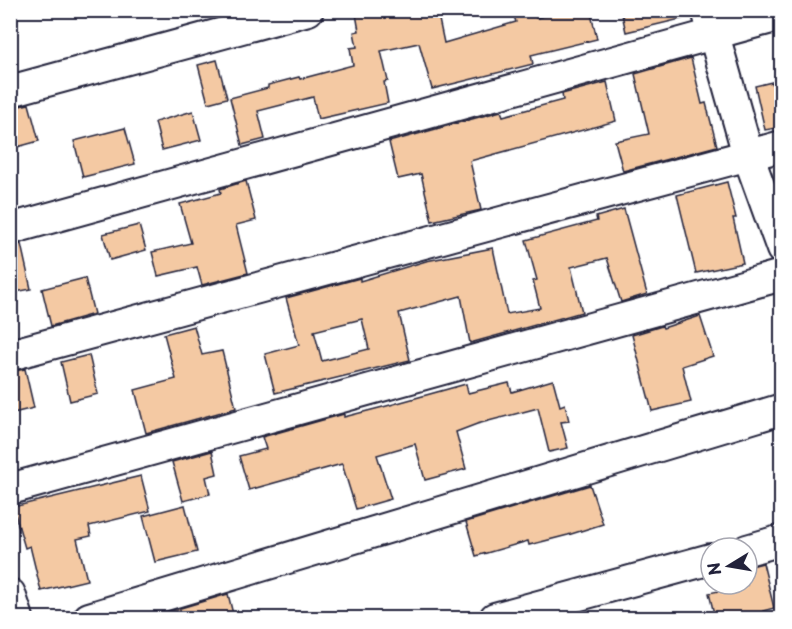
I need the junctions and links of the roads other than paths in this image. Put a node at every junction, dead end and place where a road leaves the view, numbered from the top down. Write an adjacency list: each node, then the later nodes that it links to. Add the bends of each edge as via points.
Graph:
1 (308, 10): 4 (street)
2 (782, 15): 3 (street)
3 (710, 22): 6 (street); 7 (street)
4 (10, 91)
5 (782, 146): 6 (street)
6 (748, 155): 8 (street); 10 (street)
7 (10, 229)
8 (782, 249)
9 (782, 275): 12 (street)
10 (10, 355)
11 (782, 409): 18 (street)
12 (10, 489)
13 (782, 540): 14 (street)
14 (759, 547)
15 (699, 563): 19 (street)
16 (10, 594): 17 (street)
17 (18, 618)
18 (89, 618)
19 (495, 618)

